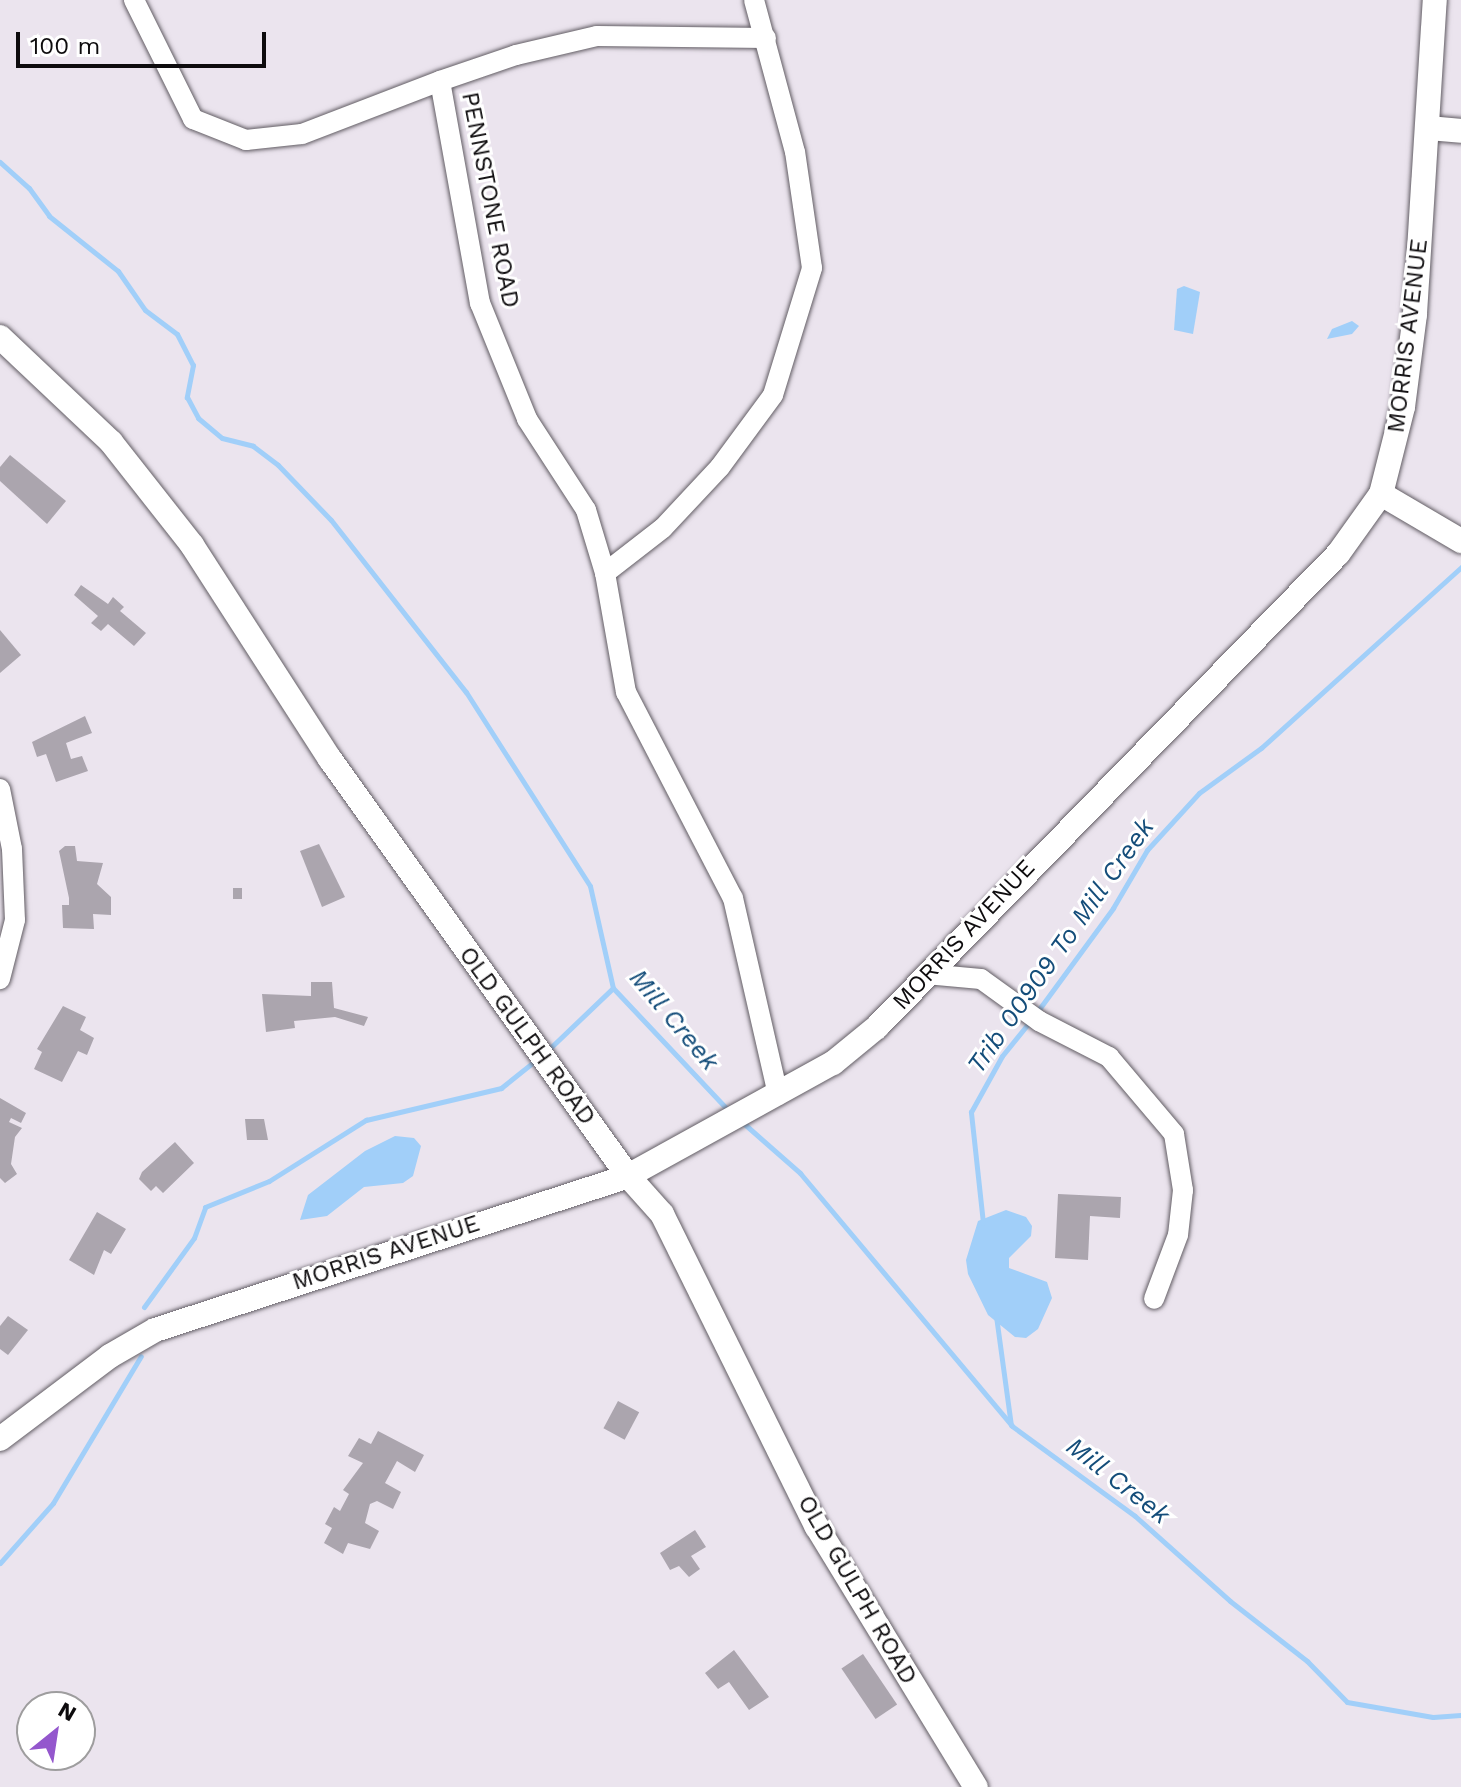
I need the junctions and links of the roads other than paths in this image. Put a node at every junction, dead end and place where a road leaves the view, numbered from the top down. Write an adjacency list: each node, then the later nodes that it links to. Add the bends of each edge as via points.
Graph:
1 (134, 0): 5 (street, PENNSTONE ROAD, via 193,119 246,140 302,134)
2 (754, 0): 4 (street)
3 (1435, 0): 6 (street, MORRIS AVENUE)
4 (766, 38): 5 (street, via 597,36 516,55); 11 (street, via 795,152 812,268 808,282 773,395 711,477 663,528)
5 (440, 81): 11 (street, PENNSTONE ROAD, via 480,303 527,419 586,510)
6 (1429, 128): 7 (street); 9 (street, MORRIS AVENUE, via 1403,407)
7 (1461, 131)
8 (0, 337): 16 (street, OLD GULPH ROAD, via 111,442 192,545 330,759)
9 (1381, 494): 10 (street); 13 (street, MORRIS AVENUE, via 1338,554)
10 (1461, 541)
11 (605, 573): 15 (street, PENNSTONE ROAD, via 626,692 733,898)
12 (0, 789): 14 (street, via 12,849 15,920)
13 (926, 974): 15 (street, MORRIS AVENUE, via 852,1049); 17 (street, via 981,979 1039,1021 1109,1057 1174,1134 1183,1190 1178,1235)
14 (0, 979)
15 (778, 1095): 16 (street, MORRIS AVENUE)
16 (628, 1176): 18 (street, MORRIS AVENUE, via 181,1318 110,1356); 19 (street, OLD GULPH ROAD, via 662,1214 817,1527)
17 (1154, 1299)
18 (0, 1439)
19 (976, 1787)

